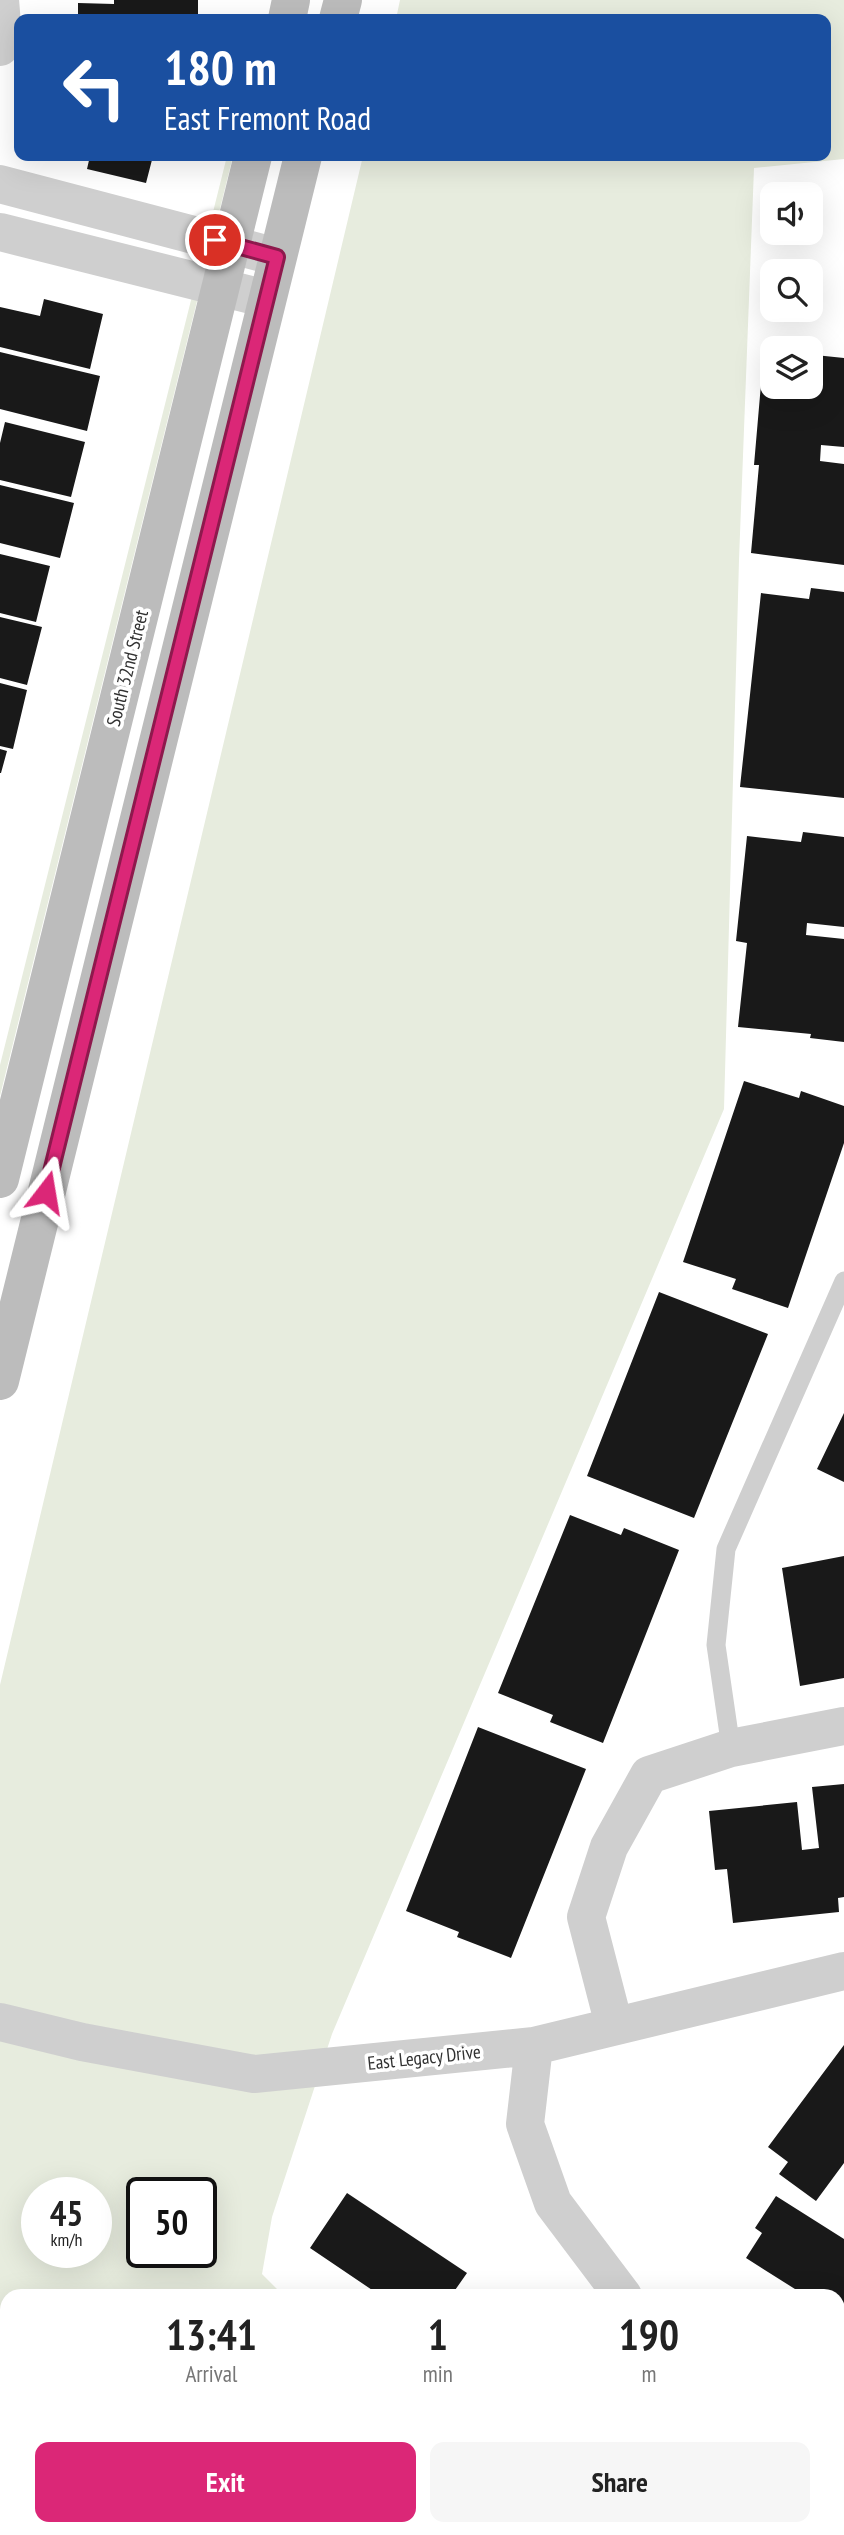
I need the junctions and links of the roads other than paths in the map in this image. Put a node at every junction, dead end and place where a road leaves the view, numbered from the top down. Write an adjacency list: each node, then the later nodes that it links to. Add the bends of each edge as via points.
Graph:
1 (0, 0): 2 (street)
2 (0, 47)
3 (252, 161): 8 (main road, South 32nd Street)
4 (302, 161): 10 (main road)
5 (0, 184): 6 (street)
6 (78, 205): 8 (street); 9 (street)
7 (0, 232): 9 (street)
8 (231, 244): 10 (street); 11 (main road, South 32nd Street)
9 (66, 249): 11 (street)
10 (277, 257): 12 (main road)
11 (221, 288): 12 (street); 13 (main road, South 32nd Street)
12 (267, 299): 15 (main road)
13 (0, 1179)
14 (844, 1281): 17 (lane, via 726,1549 716,1645)
15 (0, 1381)
16 (844, 1726): 17 (street)
17 (731, 1748): 20 (street, via 649,1775 610,1847 586,1917)
18 (844, 1971): 20 (street, East Legacy Drive)
19 (0, 2022): 21 (street, East Legacy Drive, via 254,2074)
20 (614, 2025): 21 (street, East Legacy Drive)
21 (534, 2046): 22 (street, via 525,2124 553,2203)
22 (617, 2289)

